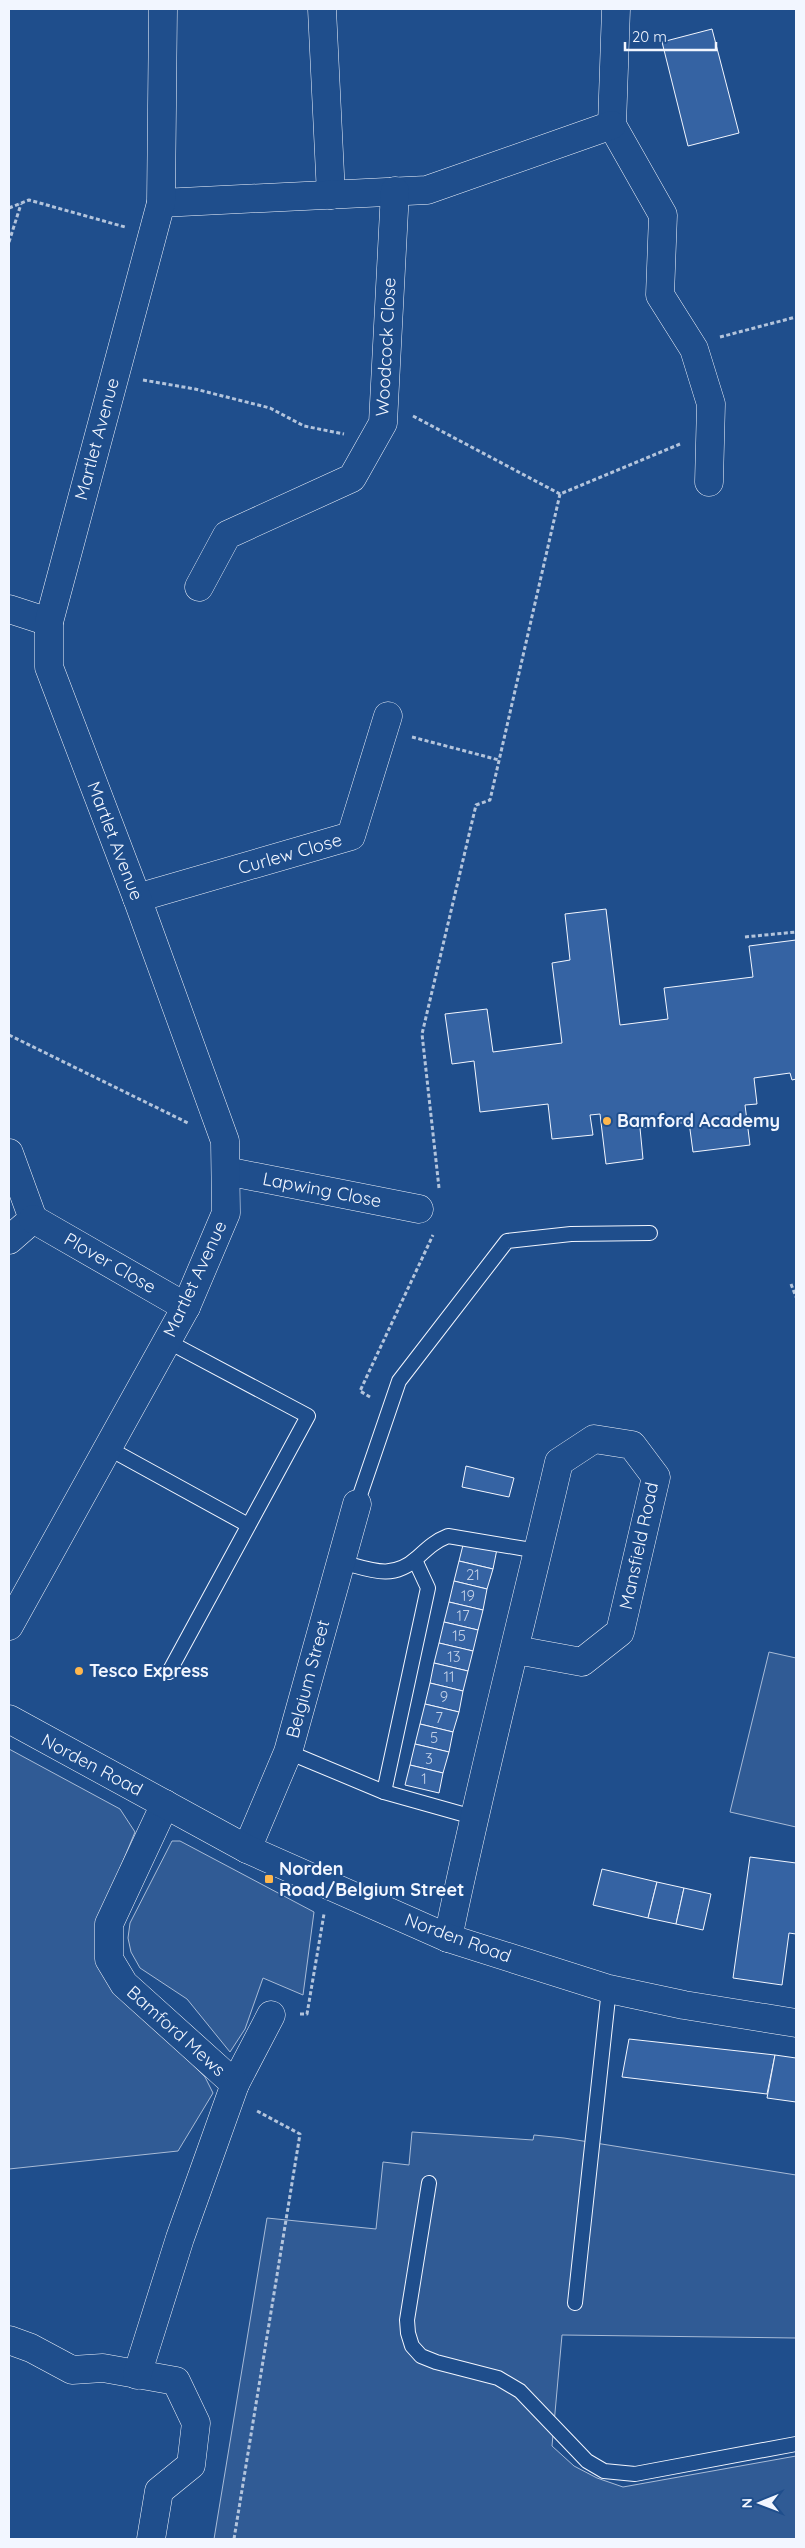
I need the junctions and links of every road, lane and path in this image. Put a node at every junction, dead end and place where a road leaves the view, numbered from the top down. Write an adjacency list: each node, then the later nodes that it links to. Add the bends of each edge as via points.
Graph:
1 (163, 9): 8 (street, Martlet Avenue)
2 (322, 9): 6 (street)
3 (616, 9): 4 (street)
4 (612, 125): 5 (street, via 427,190); 13 (street, via 663,215 660,295)
5 (395, 191): 6 (street); 15 (street, Woodcock Close)
6 (331, 195): 8 (street)
7 (22, 203): 9 (path); 10 (path, via 29,200); 11 (path)
8 (161, 203): 10 (street, Martlet Avenue)
9 (9, 208)
10 (152, 235): 14 (street, Martlet Avenue)
11 (9, 242)
12 (796, 317): 13 (path)
13 (691, 344): 16 (street, via 711,404)
14 (114, 375): 17 (path, via 195,389 270,408 304,426); 22 (street, Martlet Avenue)
15 (384, 401): 17 (street, Woodcock Close, via 383,423); 19 (path)
16 (710, 431): 18 (street); 19 (path)
17 (374, 439): 20 (street, Woodcock Close, via 352,478 227,535)
18 (709, 482)
19 (560, 494): 24 (path)
20 (199, 587)
21 (9, 609): 22 (street)
22 (49, 622): 25 (street, Martlet Avenue, via 49,667)
23 (386, 723): 24 (path); 25 (street, Curlew Close, via 351,836)
24 (499, 760): 30 (path, via 490,800 476,805 422,1034)
25 (137, 898): 29 (street, Martlet Avenue, via 225,1141)
26 (796, 932): 27 (path)
27 (744, 937)
28 (9, 1153): 31 (street)
29 (226, 1171): 30 (street, Lapwing Close); 37 (street, Martlet Avenue, via 226,1213)
30 (429, 1203)
31 (33, 1220): 34 (street); 37 (street, Plover Close)
32 (434, 1233): 39 (path, via 360,1391)
33 (650, 1233): 39 (lane, via 571,1234 507,1241 399,1381)
34 (9, 1240)
35 (791, 1284): 36 (path)
36 (796, 1297)
37 (186, 1307): 38 (street, Martlet Avenue)
38 (167, 1341): 40 (street, Martlet Avenue); 42 (lane, via 308,1416)
39 (389, 1410): 41 (lane)
40 (108, 1448): 42 (lane); 46 (street, Martlet Avenue)
41 (357, 1504): 45 (street, Belgium Street)
42 (248, 1525): 48 (lane)
43 (538, 1551): 44 (lane, via 448,1536 435,1541); 47 (street, Mansfield Road); 47 (street, Mansfield Road, via 559,1462 594,1439 632,1444 656,1477 620,1632 582,1662)
44 (415, 1560): 45 (lane, via 398,1571 380,1571); 51 (lane, via 428,1588)
45 (341, 1562): 50 (street, Belgium Street)
46 (9, 1626)
47 (516, 1650): 53 (street, Mansfield Road)
48 (169, 1672)
49 (9, 1719): 52 (street, Norden Road)
50 (288, 1752): 51 (lane); 54 (street, Belgium Street)
51 (384, 1792): 53 (lane)
52 (165, 1804): 54 (street, Norden Road); 60 (street, Bamford Mews, via 109,1924 109,1959 124,1984)
53 (473, 1817): 56 (street, Mansfield Road)
54 (248, 1849): 55 (street, Norden Road)
55 (334, 1887): 56 (street, Norden Road); 58 (path, via 321,1922 307,2014)
56 (448, 1938): 57 (street, Norden Road)
57 (609, 1988): 59 (street, Norden Road, via 684,2005); 62 (lane)
58 (271, 2015): 60 (street)
59 (796, 2023)
60 (232, 2090): 64 (street, Bamford Mews, via 180,2238); 67 (path, via 300,2134)
61 (429, 2183): 65 (lane, via 408,2320 412,2346 421,2356 498,2378 520,2391 588,2461 604,2471 635,2474)
62 (575, 2303)
63 (9, 2340): 64 (street, via 72,2370 103,2368)
64 (137, 2376): 66 (street, via 176,2381 196,2423 191,2465 159,2491)
65 (796, 2444)
66 (151, 2539)
67 (234, 2539)

